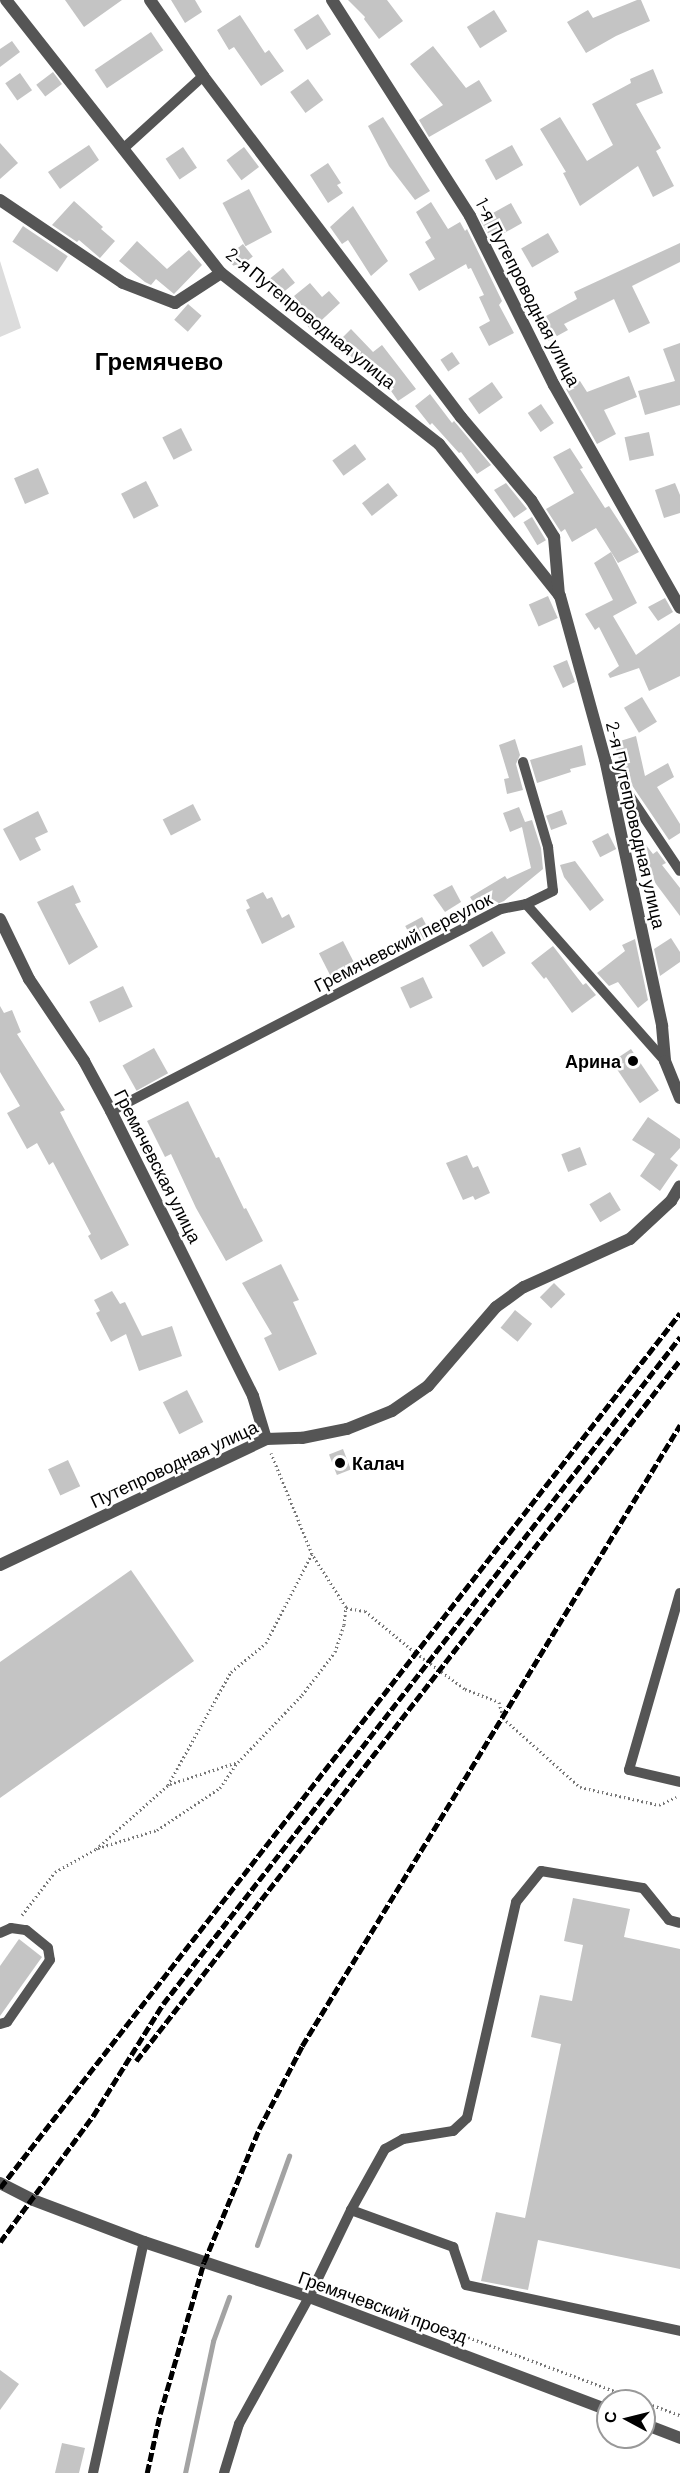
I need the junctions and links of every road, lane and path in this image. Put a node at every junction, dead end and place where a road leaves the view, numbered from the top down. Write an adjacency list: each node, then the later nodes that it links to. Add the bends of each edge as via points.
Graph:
1 (6, 0): 5 (street, 2-я Путепроводная улица)
2 (150, 0): 4 (street, 2-я Путепроводная улица)
3 (332, 0): 9 (street, 1-я Путепроводная улица, via 470,216 554,385)
4 (203, 76): 5 (lane); 8 (street, 2-я Путепроводная улица, via 461,417 531,500 554,537)
5 (124, 148): 7 (street, 2-я Путепроводная улица)
6 (0, 200): 7 (street, via 123,283 175,303)
7 (221, 273): 8 (street, 2-я Путепроводная улица, via 439,444)
8 (560, 596): 10 (street, 2-я Путепроводная улица)
9 (680, 608)
10 (605, 759): 12 (lane); 15 (street, 2-я Путепроводная улица, via 662,1026)
11 (523, 762): 13 (lane, Гремячевский переулок, via 548,847 553,891)
12 (680, 871)
13 (526, 904): 15 (lane); 17 (lane, Гремячевский переулок, via 501,909)
14 (0, 919): 17 (street, Гремячевская улица, via 29,979 84,1061)
15 (665, 1061): 16 (street, 2-я Путепроводная улица)
16 (680, 1098)
17 (111, 1111): 19 (street, Гремячевская улица, via 253,1396)
18 (680, 1186): 19 (street, Путепроводная улица, via 671,1201 630,1239 524,1287 496,1308 428,1386 393,1411 348,1429 302,1438)
19 (266, 1439): 20 (path); 21 (street, Путепроводная улица)
20 (312, 1554): 23 (path); 26 (path, via 266,1643 231,1672)
21 (0, 1565)
22 (680, 1593): 25 (lane, via 629,1770)
23 (346, 1607): 24 (path, via 345,1625 335,1652 302,1695); 27 (path, via 365,1611 465,1689 499,1702 503,1718 580,1787 659,1804)
24 (238, 1762): 26 (path); 28 (path, via 220,1788 157,1830)
25 (680, 1782)
26 (168, 1785): 28 (path)
27 (680, 1795)
28 (96, 1849): 30 (path, via 55,1872)
29 (680, 1923): 34 (lane, via 669,1920 644,1888 541,1870 516,1902 466,2118 453,2131 404,2139 385,2149)
30 (11, 1928): 31 (lane); 32 (lane, via 26,1930 48,1948 50,1960 7,2022)
31 (0, 1933)
32 (0, 2024)
33 (0, 2183): 35 (street, Гремячевский проезд, via 33,2200)
34 (351, 2210): 36 (lane); 38 (lane, via 453,2247 466,2285)
35 (144, 2242): 37 (street, Гремячевский проезд); 45 (lane)
36 (316, 2282): 37 (lane); 39 (path)
37 (309, 2297): 40 (street, Гремячевский проезд); 46 (lane, via 239,2424)
38 (680, 2331)
39 (610, 2389)
40 (596, 2405)
41 (656, 2406): 42 (path)
42 (680, 2415)
43 (656, 2429): 44 (street)
44 (680, 2438)
45 (93, 2473)
46 (224, 2473)

